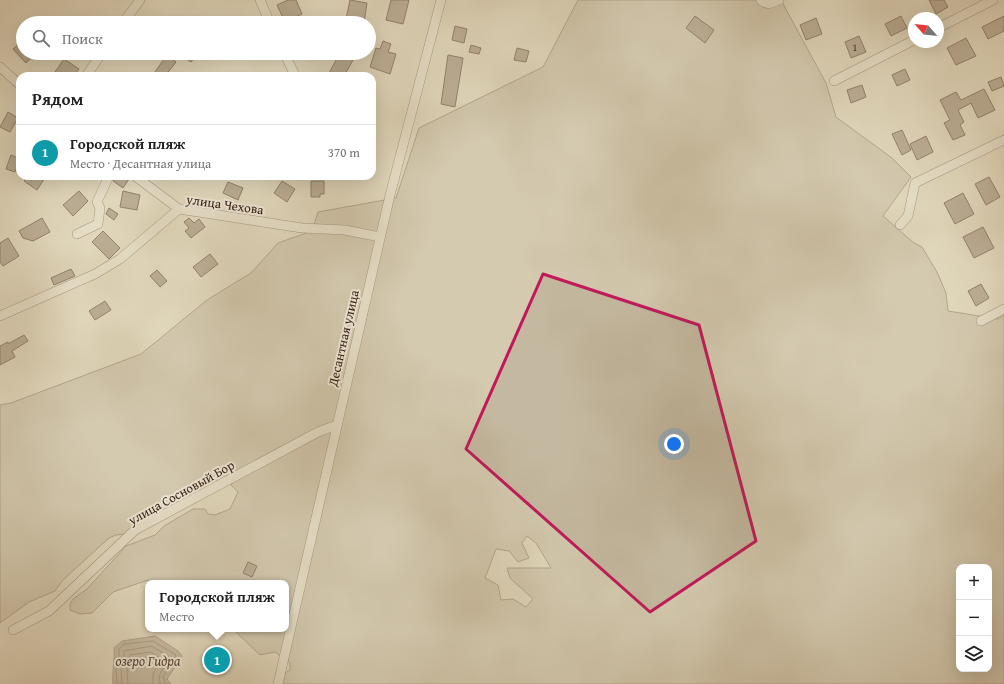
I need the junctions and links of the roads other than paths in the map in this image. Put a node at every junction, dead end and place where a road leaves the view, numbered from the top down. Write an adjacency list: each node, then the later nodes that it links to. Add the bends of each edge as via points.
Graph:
1 (140, 0): 7 (street)
2 (260, 0): 8 (street)
3 (441, 0): 24 (street, Десантная улица)
4 (761, 0): 5 (street, via 770,4)
5 (779, 0)
6 (993, 0): 9 (street)
7 (128, 16)
8 (267, 16)
9 (944, 25)
10 (908, 43): 17 (street)
11 (97, 60): 14 (street)
12 (288, 60): 15 (street)
13 (0, 66): 16 (street)
14 (89, 72)
15 (294, 72)
16 (16, 81)
17 (834, 81)
18 (1004, 140): 22 (street, via 915,183 908,216)
19 (107, 180): 23 (street, via 97,202 100,208 98,224)
20 (140, 180): 21 (street)
21 (180, 209): 24 (street, улица Чехова, via 302,228 345,230); 26 (street, улица Чехова, via 120,259 95,274)
22 (900, 225)
23 (77, 234)
24 (380, 237): 28 (street, Десантная улица)
25 (1004, 309): 27 (street)
26 (0, 316)
27 (981, 321)
28 (337, 425): 29 (street, улица Сосновый Бор, via 318,432 135,530 49,611); 30 (street, Десантная улица)
29 (13, 630)
30 (278, 684)

